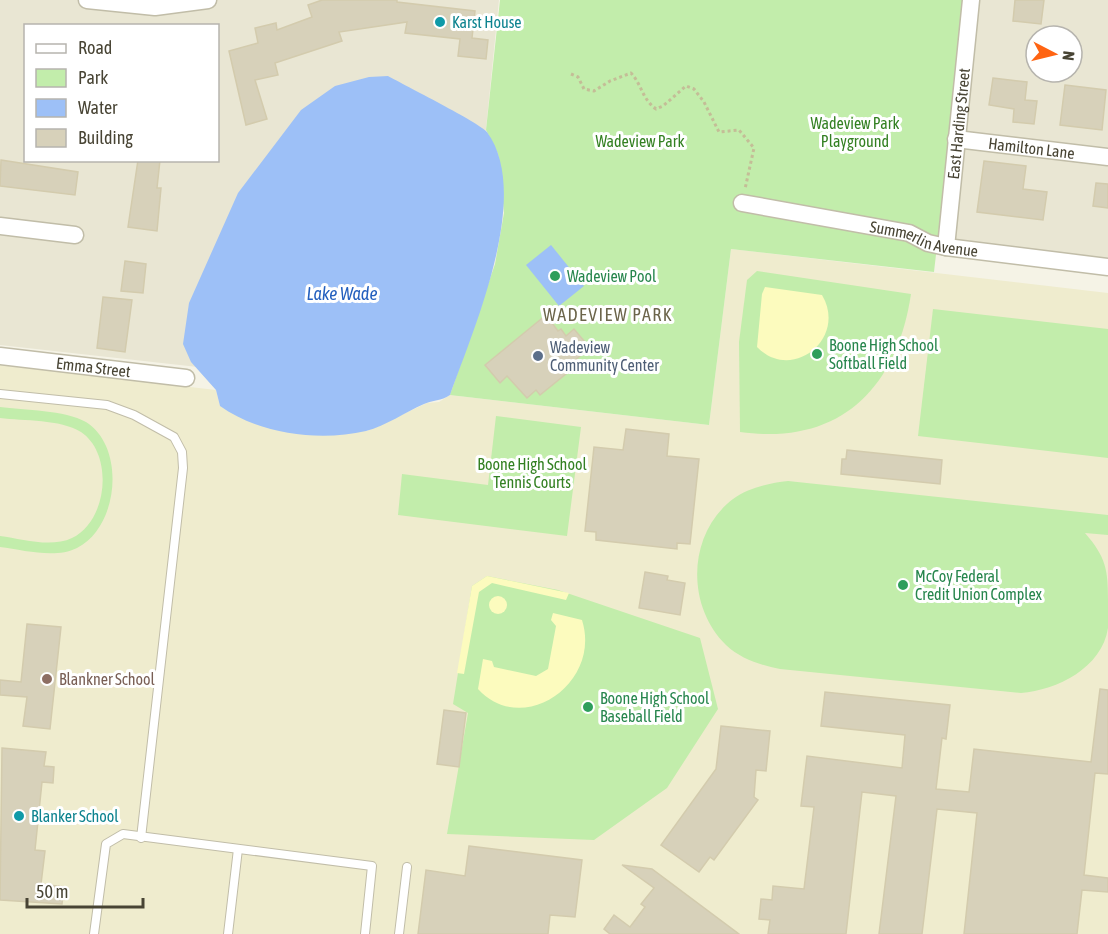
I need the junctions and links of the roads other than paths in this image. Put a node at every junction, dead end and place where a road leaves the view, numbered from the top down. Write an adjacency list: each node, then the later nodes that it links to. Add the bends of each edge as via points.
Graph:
1 (87, 0): 2 (street, via 154,7)
2 (208, 0)
3 (971, 0): 4 (street, East Harding Street)
4 (956, 139): 5 (street, Hamilton Lane); 9 (street, East Harding Street)
5 (1108, 156)
6 (742, 203): 9 (street, Summerlin Avenue, via 909,233)
7 (0, 226): 8 (street)
8 (75, 235)
9 (946, 248): 10 (street, Summerlin Avenue)
10 (1108, 267)
11 (0, 356): 12 (street, Emma Street)
12 (186, 378)
13 (0, 394): 14 (lane, via 107,405 174,436 182,452)
14 (141, 838): 15 (lane); 17 (lane, via 123,834 106,844)
15 (238, 849): 18 (lane); 19 (lane, via 372,866)
16 (407, 867): 20 (lane)
17 (94, 934)
18 (228, 934)
19 (365, 934)
20 (399, 934)

